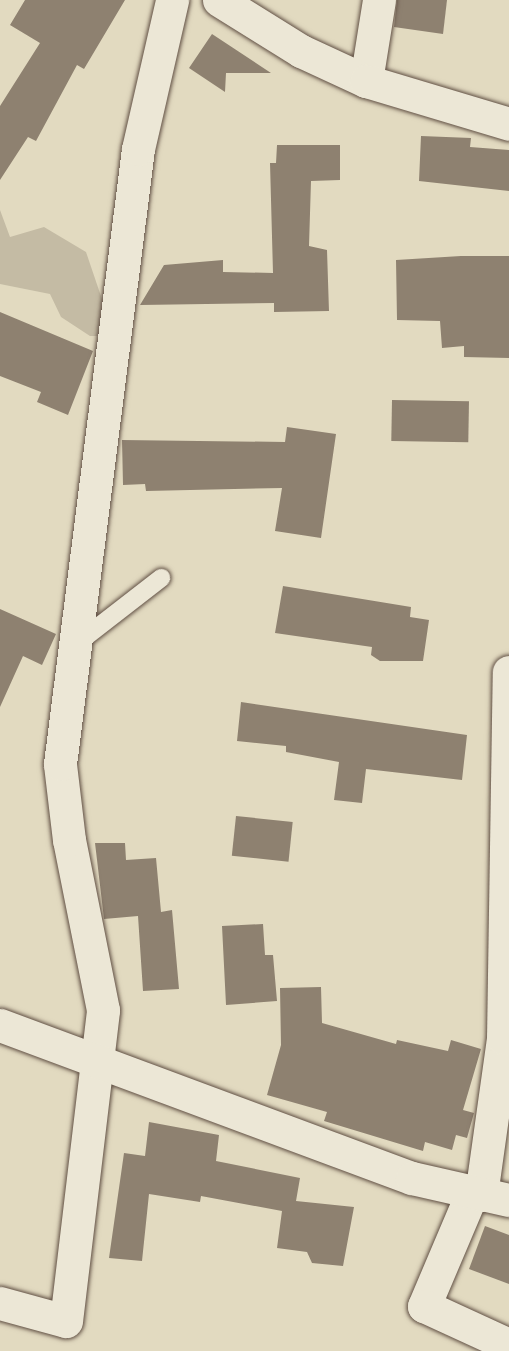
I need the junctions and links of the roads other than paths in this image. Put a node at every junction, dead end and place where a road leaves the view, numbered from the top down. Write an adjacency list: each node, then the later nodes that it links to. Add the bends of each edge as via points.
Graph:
1 (172, 0): 7 (street, via 138,149)
2 (219, 0): 4 (street, via 301,51)
3 (379, 0): 4 (street)
4 (366, 81): 5 (street)
5 (509, 124)
6 (161, 578): 7 (lane)
7 (72, 647): 10 (street, via 60,765 69,840 103,1010)
8 (509, 672): 11 (street, via 503,1038)
9 (0, 1025): 10 (street)
10 (98, 1062): 11 (street, via 333,1151); 12 (street, via 66,1321)
11 (487, 1196): 13 (street, via 424,1306)
12 (0, 1303)
13 (509, 1345)

